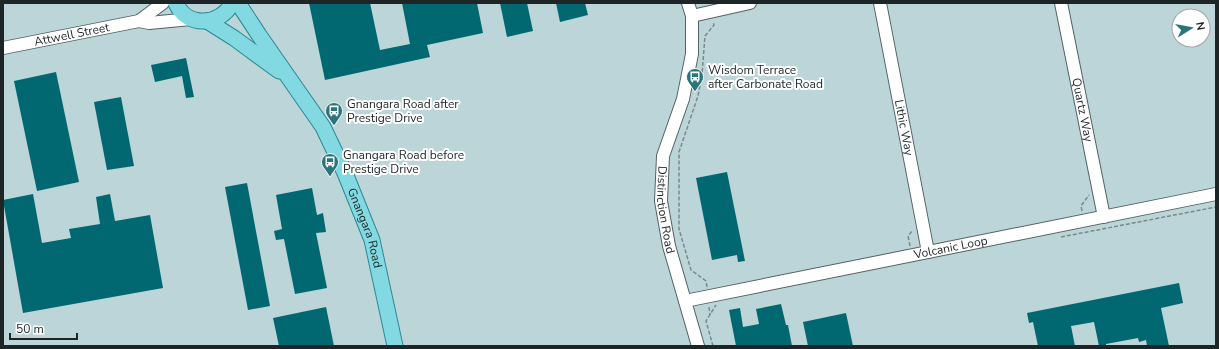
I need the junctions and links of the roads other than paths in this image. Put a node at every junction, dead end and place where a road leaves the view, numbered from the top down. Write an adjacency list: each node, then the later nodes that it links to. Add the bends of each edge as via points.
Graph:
1 (163, 3): 11 (street, Attwell Street)
2 (176, 3): 10 (main road, via 183,14)
3 (232, 3): 12 (main road, via 219,17)
4 (238, 3): 14 (main road, Gnangara Road)
5 (688, 3): 9 (street, Distinction Road)
6 (750, 3): 9 (street)
7 (880, 3): 17 (street, Lithic Way)
8 (1061, 3): 16 (street, Quartz Way)
9 (692, 16): 18 (street, Distinction Road, via 692,54 683,99 663,156 661,201 669,246)
10 (192, 19): 11 (street, Attwell Street, via 150,23); 12 (main road, Gnangara Road)
11 (139, 21): 13 (street, Attwell Street)
12 (207, 21): 14 (main road, Gnangara Road)
13 (3, 48)
14 (288, 78): 19 (main road, Gnangara Road, via 323,127 372,240)
15 (1216, 194): 16 (street, Volcanic Loop)
16 (1104, 217): 17 (street, Volcanic Loop)
17 (928, 252): 18 (street, Volcanic Loop, via 712,300)
18 (685, 301): 20 (street, Distinction Road)
19 (395, 346)
20 (698, 346)

